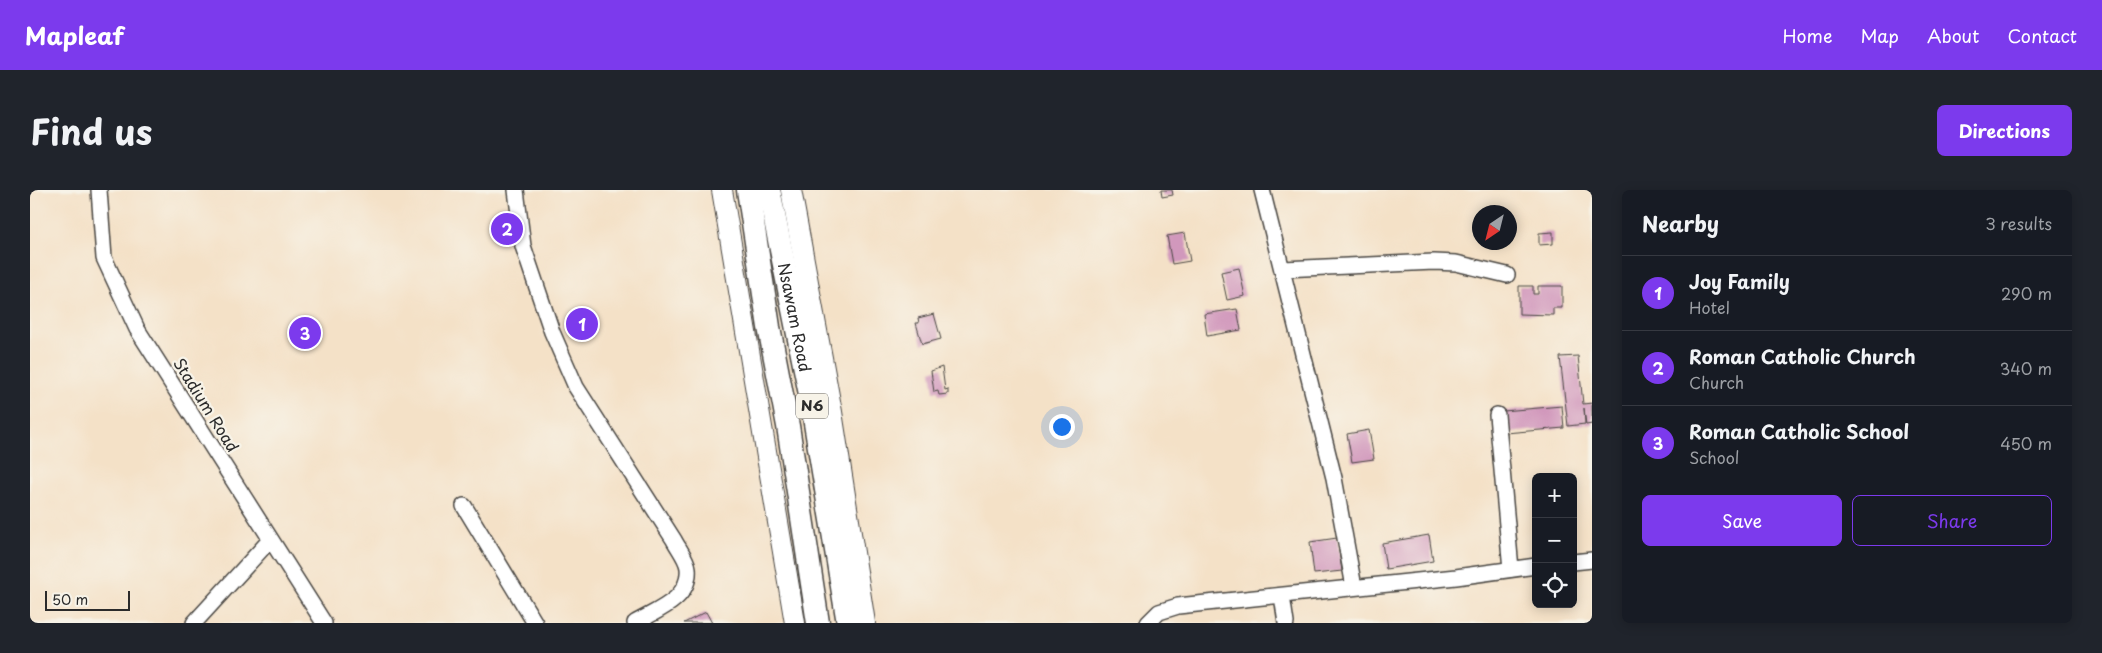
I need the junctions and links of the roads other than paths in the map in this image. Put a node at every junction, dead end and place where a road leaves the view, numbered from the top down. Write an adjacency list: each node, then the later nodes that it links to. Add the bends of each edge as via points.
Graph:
1 (99, 190): 12 (street, Stadium Road, via 104,258 137,329)
2 (516, 190): 22 (street, via 523,246 552,332 572,378 688,567 686,587 674,601)
3 (722, 190): 23 (main road)
4 (748, 190): 24 (highway, Nsawam Road / N6)
5 (769, 190): 25 (highway, Nsawam Road / N6, via 811,398)
6 (791, 190): 26 (main road, via 832,412)
7 (1262, 190): 8 (street)
8 (1283, 269): 9 (street, via 1434,262 1456,263); 17 (street, via 1334,478)
9 (1507, 275)
10 (1497, 415): 16 (street)
11 (464, 506): 21 (street)
12 (270, 540): 19 (street); 20 (street, Stadium Road)
13 (1592, 560): 14 (street)
14 (1577, 562)
15 (1532, 566): 16 (street)
16 (1511, 569): 17 (street)
17 (1354, 587): 18 (street)
18 (1282, 596): 27 (street, via 1178,606 1160,612); 28 (street)
19 (194, 623)
20 (324, 623)
21 (535, 623)
22 (634, 623)
23 (795, 623)
24 (818, 623)
25 (848, 623)
26 (865, 623)
27 (1148, 623)
28 (1286, 623)

